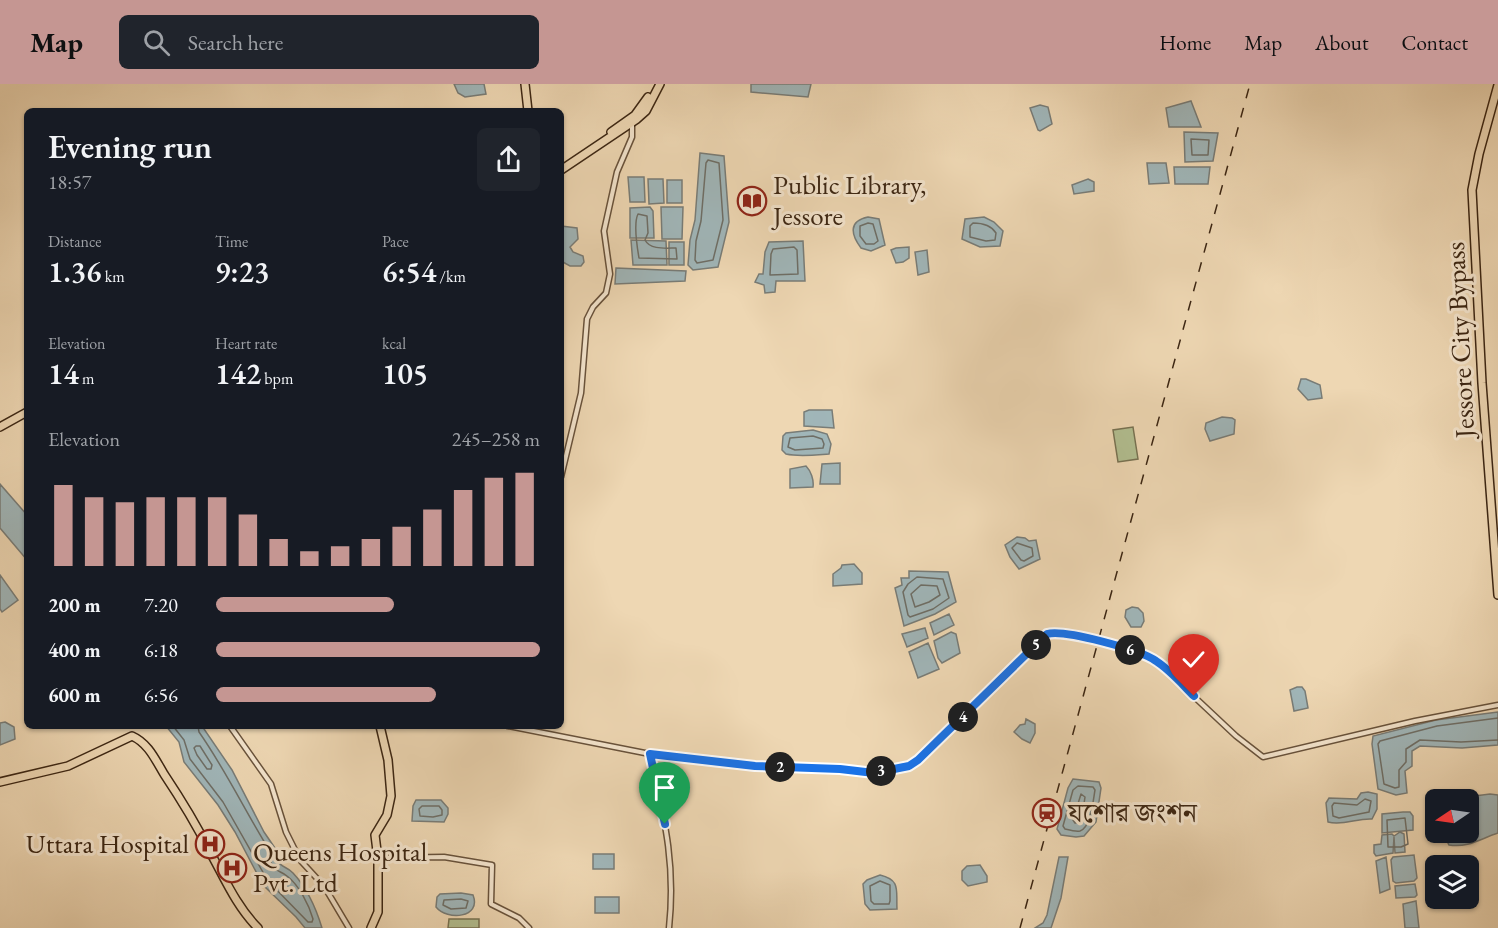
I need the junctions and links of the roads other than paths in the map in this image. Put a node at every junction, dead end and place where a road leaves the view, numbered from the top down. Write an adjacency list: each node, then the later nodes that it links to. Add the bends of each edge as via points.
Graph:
1 (525, 84): 5 (highway)
2 (655, 84): 6 (highway)
3 (660, 84): 6 (highway, via 646,111)
4 (1498, 85): 12 (highway, Jessore City Bypass, via 1472,190)
5 (528, 108)
6 (631, 121): 7 (highway); 8 (highway); 11 (street, via 632,137 616,172 604,231 610,274 606,293 588,319 581,393)
7 (564, 162)
8 (564, 168)
9 (24, 414): 10 (highway)
10 (0, 427)
11 (564, 464)
12 (1498, 595)
13 (1498, 705): 17 (street, via 1263,757 1154,659 1054,632 1047,634 914,763 874,773 755,766)
14 (232, 729): 21 (street, via 271,784 295,852 324,886)
15 (381, 729): 19 (highway, via 391,796 387,815 375,835)
16 (523, 729): 17 (street)
17 (650, 754): 24 (street, via 669,841)
18 (0, 782): 20 (highway, via 68,766 132,736 140,739 178,795 232,894)
19 (378, 858): 22 (highway, via 378,912); 23 (street, via 444,857 492,865 491,904 519,918)
20 (258, 928)
21 (350, 928)
22 (370, 928)
23 (529, 928)
24 (669, 928)

